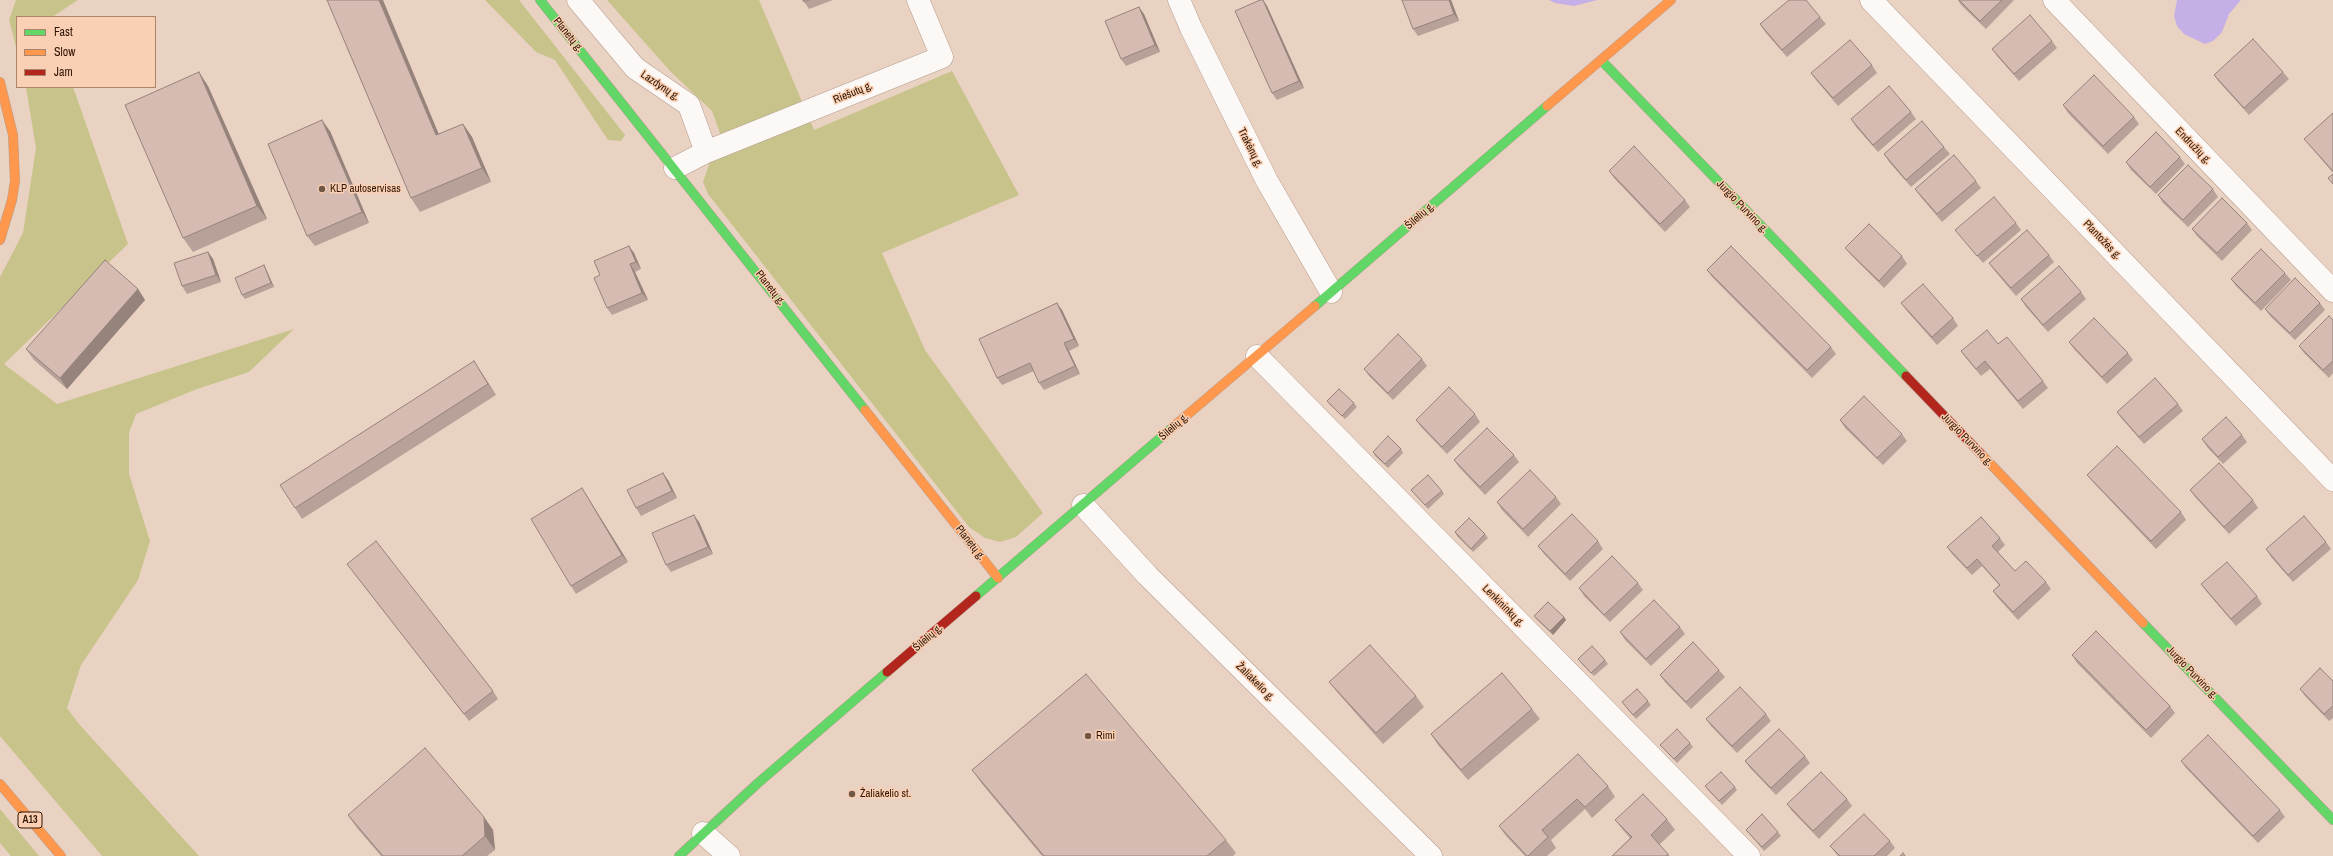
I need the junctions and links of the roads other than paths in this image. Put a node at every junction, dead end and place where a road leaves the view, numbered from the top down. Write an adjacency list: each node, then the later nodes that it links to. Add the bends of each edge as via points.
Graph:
1 (540, 0): 11 (main road, Planetų g.)
2 (578, 0): 10 (street, Lazdynų g., via 635,68 689,105)
3 (918, 0): 10 (street, Riešutų g., via 942,57)
4 (1179, 0): 14 (street, Trakėnų g., via 1267,181)
5 (1671, 0): 8 (main road, Šilelių g.)
6 (1871, 0): 16 (street, Plantožės g.)
7 (2054, 0): 13 (street, Endružių g.)
8 (1601, 60): 14 (main road, Šilelių g.); 20 (main road, Jurgio Purvino g.)
9 (0, 82): 12 (main road, via 13,135 15,181)
10 (706, 152): 11 (street)
11 (675, 168): 18 (main road, Planetų g.)
12 (0, 240)
13 (2333, 291)
14 (1331, 292): 15 (main road, Šilelių g.)
15 (1257, 356): 17 (main road, Šilelių g.); 26 (street, Lenkininkų g.)
16 (2333, 480)
17 (1084, 505): 18 (main road, Šilelių g.); 25 (street, Žaliakelio g., via 1148,576)
18 (998, 578): 21 (main road, Šilelių g.)
19 (0, 784): 22 (main road, A13)
20 (2333, 820)
21 (703, 833): 23 (main road, Šilelių g.); 24 (street)
22 (60, 856)
23 (679, 856)
24 (730, 856)
25 (1431, 856)
26 (1749, 856)

